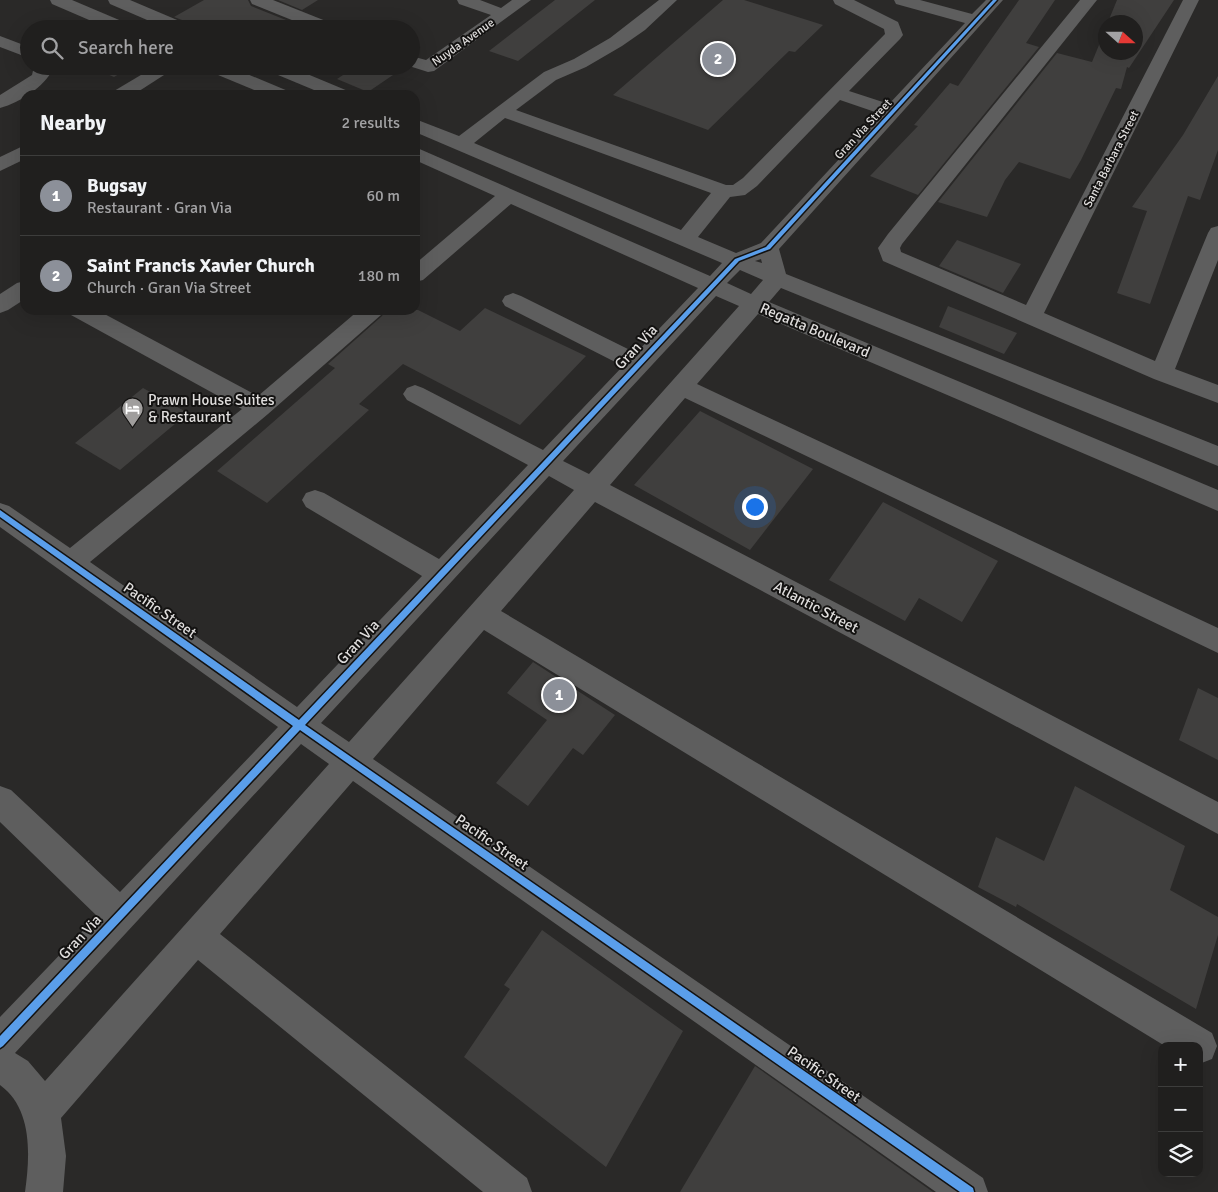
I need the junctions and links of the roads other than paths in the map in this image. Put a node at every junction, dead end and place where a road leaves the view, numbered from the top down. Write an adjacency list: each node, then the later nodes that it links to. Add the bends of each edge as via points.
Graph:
1 (58, 0): 15 (street)
2 (116, 0): 16 (street)
3 (258, 0): 17 (street)
4 (465, 0): 13 (street)
5 (523, 0): 13 (street, Nuyda Avenue)
6 (669, 0): 33 (street, via 616,42 550,76)
7 (840, 0): 14 (street)
8 (902, 0): 12 (street)
9 (995, 0): 18 (street, Gran Via Street)
10 (1089, 0): 55 (street, via 889,248 891,256 899,260)
11 (1191, 0): 55 (street, Santa Barbara Street)
12 (928, 7): 14 (street); 18 (street)
13 (503, 14): 21 (street, Nuyda Avenue, via 428,67)
14 (874, 16): 31 (street, via 892,26 894,35)
15 (104, 20)
16 (162, 20)
17 (308, 20)
18 (977, 20): 34 (street, Gran Via Street)
19 (0, 41): 20 (street)
20 (20, 49)
21 (420, 64)
22 (40, 75): 26 (street)
23 (154, 75): 27 (street)
24 (234, 75): 28 (street)
25 (294, 75): 29 (street)
26 (22, 90)
27 (128, 90)
28 (270, 90)
29 (330, 90)
30 (20, 91): 32 (street)
31 (837, 93): 34 (street); 40 (street, via 744,188)
32 (0, 102)
33 (502, 111): 36 (street); 40 (street)
34 (894, 112): 44 (street, Gran Via Street)
35 (420, 127): 36 (street)
36 (461, 144): 43 (street)
37 (20, 153): 39 (street)
38 (420, 155): 41 (street, Regatta Boulevard)
39 (0, 165)
40 (724, 191): 43 (street)
41 (509, 194): 46 (street); 48 (street, Regatta Boulevard)
42 (1218, 234): 57 (street)
43 (685, 239): 45 (street)
44 (768, 248): 45 (street, Gran Via Street); 47 (street)
45 (737, 260): 47 (street); 48 (street, Gran Via)
46 (420, 271)
47 (777, 278): 51 (street); 62 (street)
48 (712, 286): 51 (street, Regatta Boulevard); 56 (street, Gran Via)
49 (20, 291): 52 (street)
50 (513, 300): 56 (street)
51 (754, 304): 58 (street); 65 (street, Regatta Boulevard)
52 (0, 305)
53 (88, 315): 61 (street)
54 (367, 315): 61 (street)
55 (1031, 317): 57 (street)
56 (639, 364): 64 (street, Gran Via)
57 (1162, 372): 60 (street)
58 (681, 386): 66 (street); 73 (street)
59 (415, 394): 64 (street, Atlantic Street)
60 (1218, 394)
61 (260, 408): 70 (street)
62 (1194, 445): 63 (street); 65 (street)
63 (1218, 456)
64 (545, 464): 66 (street, Atlantic Street); 71 (street, Gran Via)
65 (1177, 484): 68 (street, Regatta Boulevard)
66 (591, 489): 72 (street); 77 (street, Atlantic Street)
67 (315, 500): 71 (street)
68 (1218, 501)
69 (0, 513): 70 (street, Pacific Street)
70 (70, 563): 74 (street, Pacific Street)
71 (442, 574): 74 (street, Gran Via)
72 (482, 612): 75 (street); 80 (street)
73 (1218, 641)
74 (299, 725): 75 (street, Pacific Street); 78 (street, Gran Via)
75 (351, 761): 79 (street); 88 (street, Pacific Street)
76 (0, 801): 78 (street)
77 (1218, 819)
78 (120, 915): 81 (street, Gran Via)
79 (197, 937): 85 (street); 87 (street)
80 (1192, 1042)
81 (0, 1043)
82 (1203, 1049): 83 (street)
83 (1218, 1058)
84 (0, 1064): 85 (street, via 10,1069 29,1088)
85 (41, 1113): 86 (street, via 48,1143)
86 (44, 1192)
87 (514, 1192)
88 (969, 1192)

